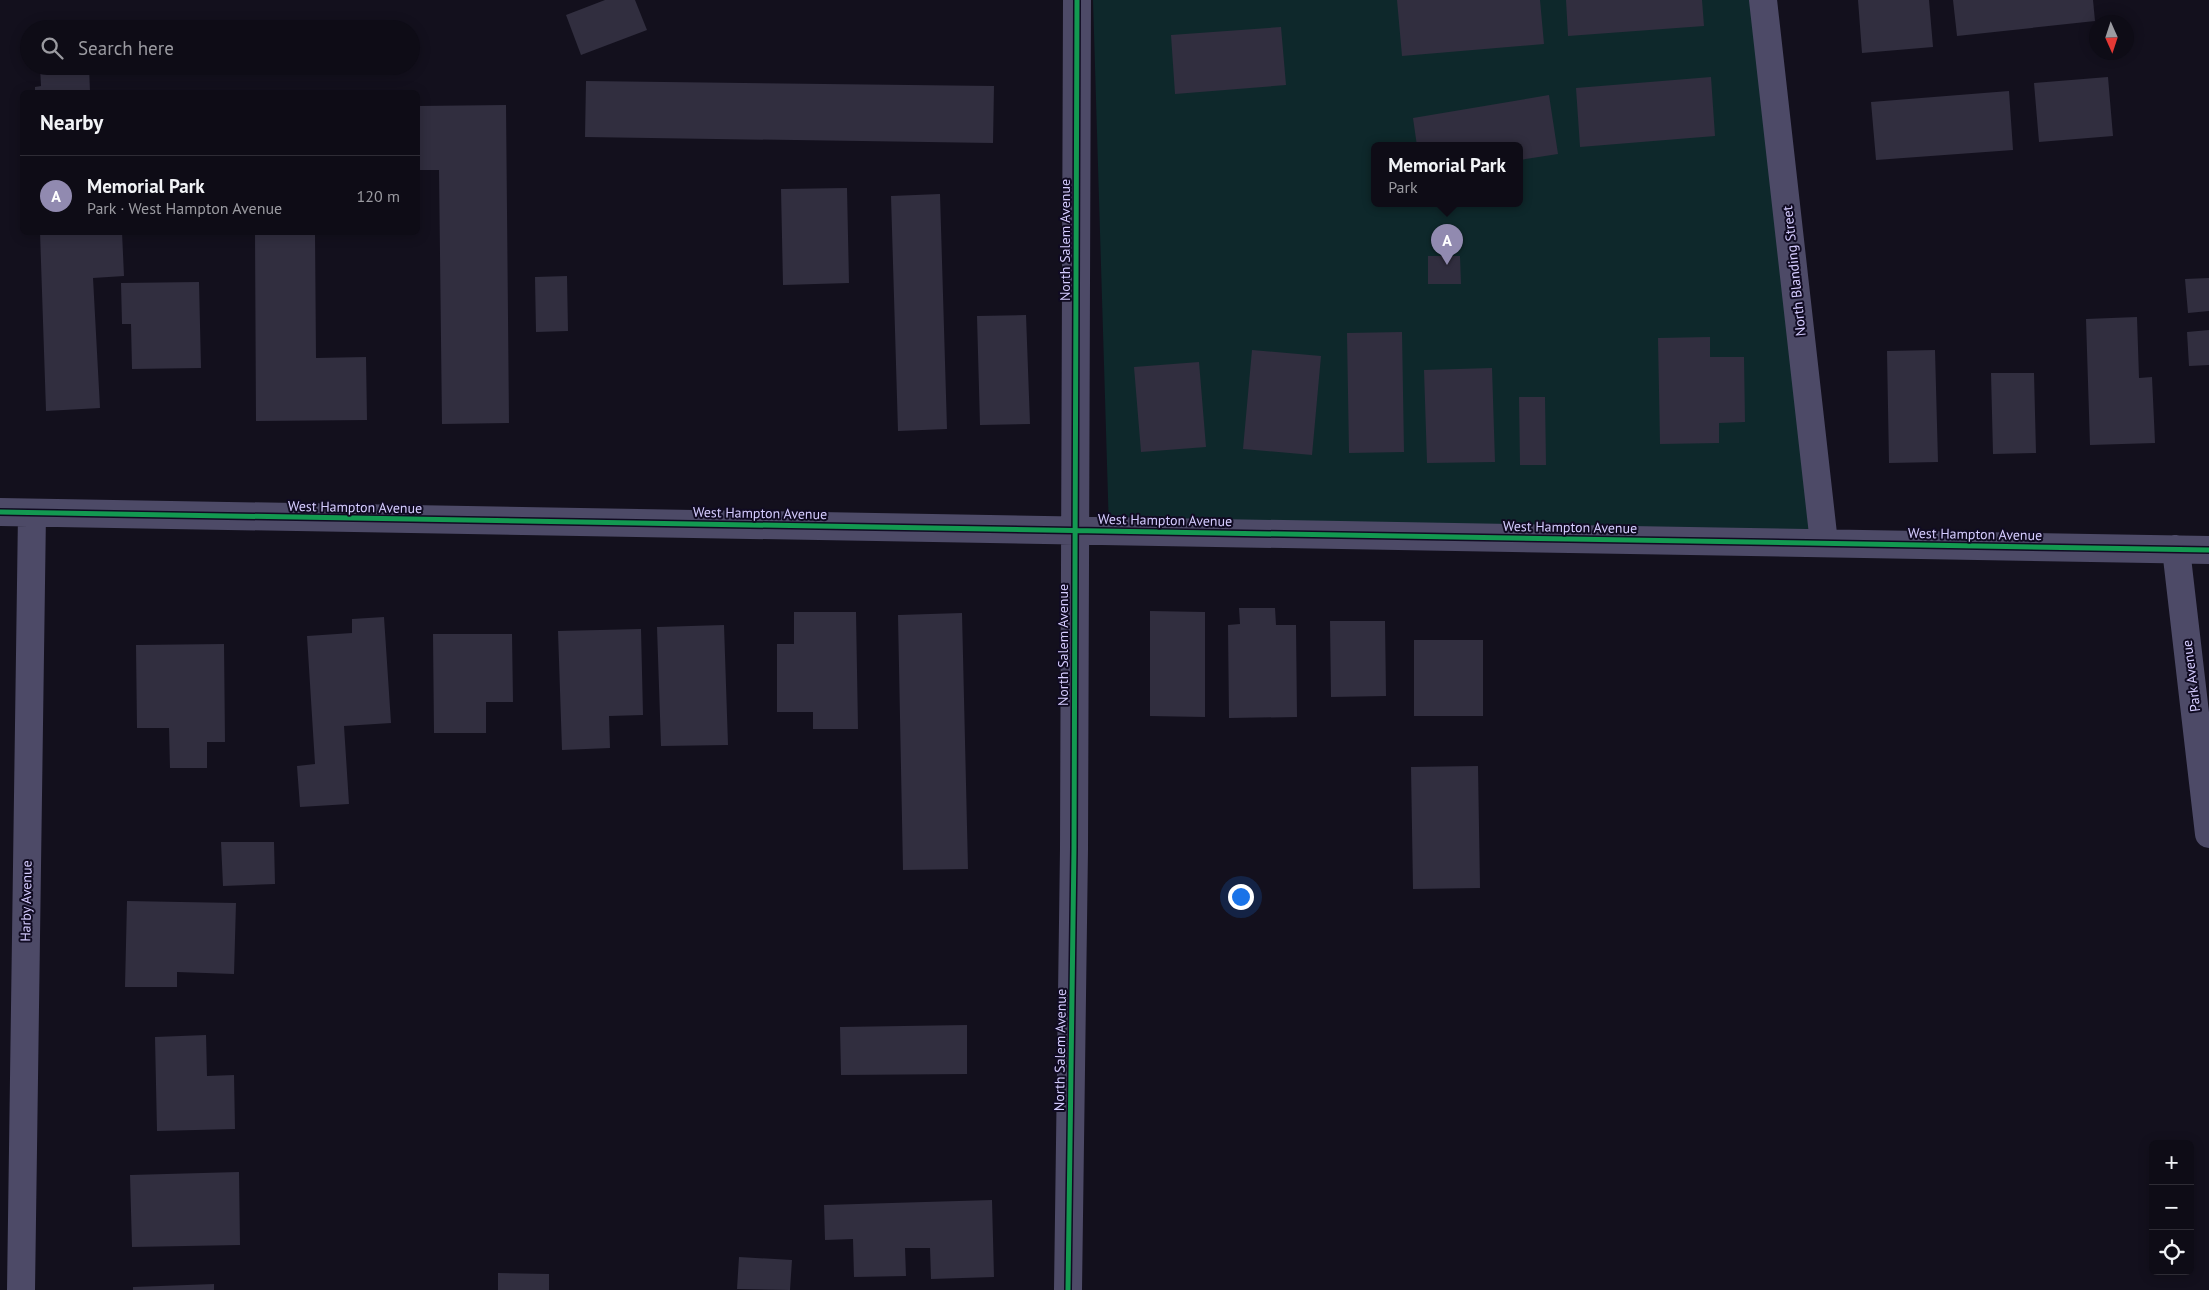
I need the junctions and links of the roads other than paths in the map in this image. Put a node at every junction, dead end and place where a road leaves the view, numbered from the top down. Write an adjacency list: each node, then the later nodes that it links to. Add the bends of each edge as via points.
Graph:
1 (1077, 0): 5 (street, North Salem Avenue)
2 (1763, 0): 6 (street, North Blanding Street)
3 (0, 512): 4 (street, West Hampton Avenue)
4 (32, 513): 5 (street, West Hampton Avenue); 10 (street, Harby Avenue)
5 (1075, 529): 6 (street, West Hampton Avenue); 11 (street, North Salem Avenue)
6 (1824, 543): 7 (street, West Hampton Avenue)
7 (2176, 549): 8 (street, West Hampton Avenue); 9 (street, Park Avenue)
8 (2209, 550)
9 (2209, 834)
10 (21, 1290)
11 (1068, 1290)

